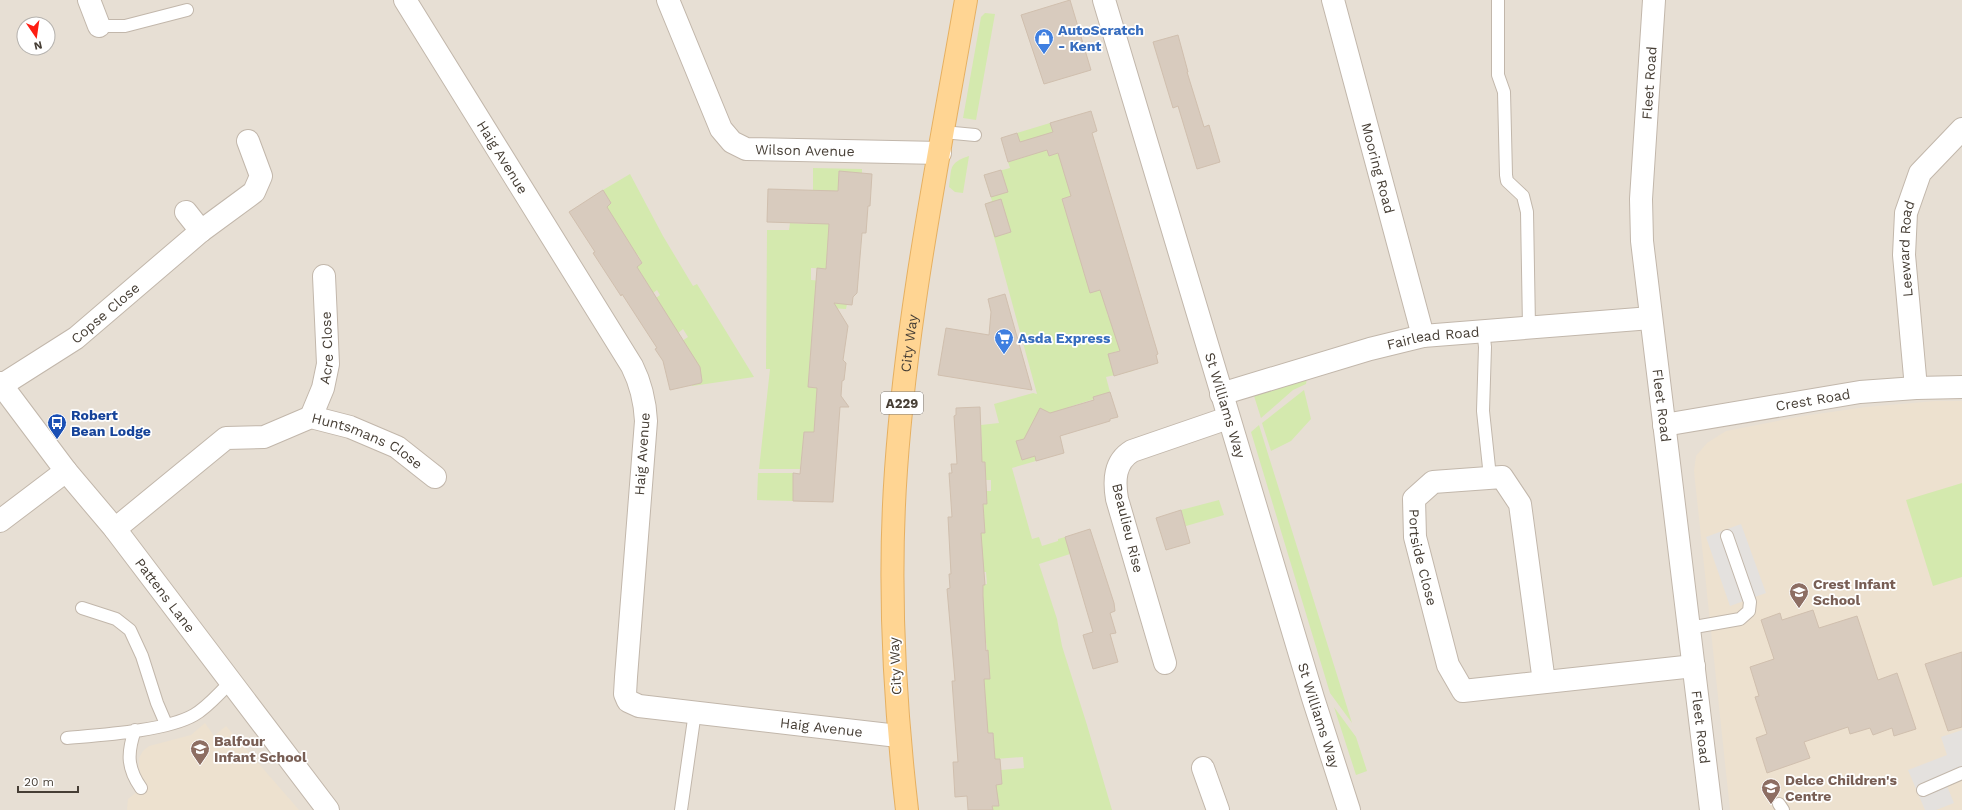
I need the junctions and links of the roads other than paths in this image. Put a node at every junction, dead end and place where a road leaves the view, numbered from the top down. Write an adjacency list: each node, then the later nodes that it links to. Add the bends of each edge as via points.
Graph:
1 (89, 0): 10 (street)
2 (405, 0): 42 (street, Haig Avenue, via 637,376 644,398 646,421 625,694 630,703 639,706)
3 (668, 0): 15 (street, Wilson Avenue, via 721,129 732,142 746,149)
4 (966, 0): 12 (main road, City Way / A229)
5 (1104, 0): 26 (street, St Williams Way)
6 (1333, 0): 22 (street, Mooring Road)
7 (1498, 0): 20 (lane, via 1498,75 1504,92 1506,176 1523,196 1527,212)
8 (1654, 0): 19 (street, Fleet Road, via 1641,208)
9 (187, 10): 10 (lane, via 124,26)
10 (99, 26)
11 (1962, 129): 25 (street, Leeward Road, via 1920,173 1906,213 1904,255)
12 (943, 132): 13 (lane); 15 (main road, City Way / A229)
13 (976, 135)
14 (248, 141): 17 (street, Copse Close, via 261,176 254,192)
15 (940, 153): 45 (main road, City Way / A229, via 904,381 896,470 892,532)
16 (186, 212): 17 (street)
17 (201, 231): 23 (street, Copse Close, via 76,338)
18 (324, 276): 27 (street, Acre Close, via 328,364 323,388)
19 (1651, 318): 20 (street, Fairlead Road); 29 (street, Fleet Road)
20 (1529, 327): 21 (street, Fairlead Road)
21 (1483, 330): 22 (street, Fairlead Road); 32 (lane, via 1483,411)
22 (1423, 336): 26 (street, Fairlead Road, via 1377,347)
23 (1, 384): 30 (street, Pattens Lane)
24 (1962, 387): 25 (street, Crest Road)
25 (1916, 388): 29 (street, Crest Road, via 1860,392)
26 (1221, 394): 28 (street, St Williams Way)
27 (311, 418): 31 (street, Huntsmans Close, via 350,427 397,447); 34 (street, Huntsmans Close, via 264,437 226,438)
28 (1228, 418): 38 (street, Beaulieu Rise, via 1132,451 1122,461 1115,474 1117,499); 55 (street, St Williams Way)
29 (1664, 425): 37 (street, Fleet Road)
30 (66, 471): 33 (street); 34 (street, Pattens Lane)
31 (435, 477)
32 (1490, 477): 41 (street, Portside Close, via 1502,477 1520,504); 41 (street, Portside Close, via 1433,482 1414,499 1415,537 1448,665 1463,691)
33 (0, 521)
34 (115, 529): 40 (street, Pattens Lane)
35 (1727, 536): 37 (lane, via 1750,602 1749,611 1740,619)
36 (82, 608): 43 (lane, via 116,619 130,630)
37 (1690, 628): 39 (street, Fleet Road)
38 (1165, 663)
39 (1694, 666): 41 (street, Portside Close); 56 (street, Fleet Road)
40 (231, 682): 43 (lane, via 194,714); 51 (street, Pattens Lane)
41 (1544, 682)
42 (694, 712): 45 (street, Haig Avenue); 52 (lane)
43 (166, 724): 44 (lane)
44 (135, 730): 46 (lane); 49 (lane, via 129,760 134,777)
45 (898, 736): 53 (main road, City Way / A229)
46 (67, 738)
47 (1203, 768): 54 (street)
48 (1962, 773): 50 (lane)
49 (141, 788)
50 (1923, 790)
51 (328, 810)
52 (681, 810)
53 (907, 810)
54 (1218, 810)
55 (1349, 810)
56 (1711, 810)

